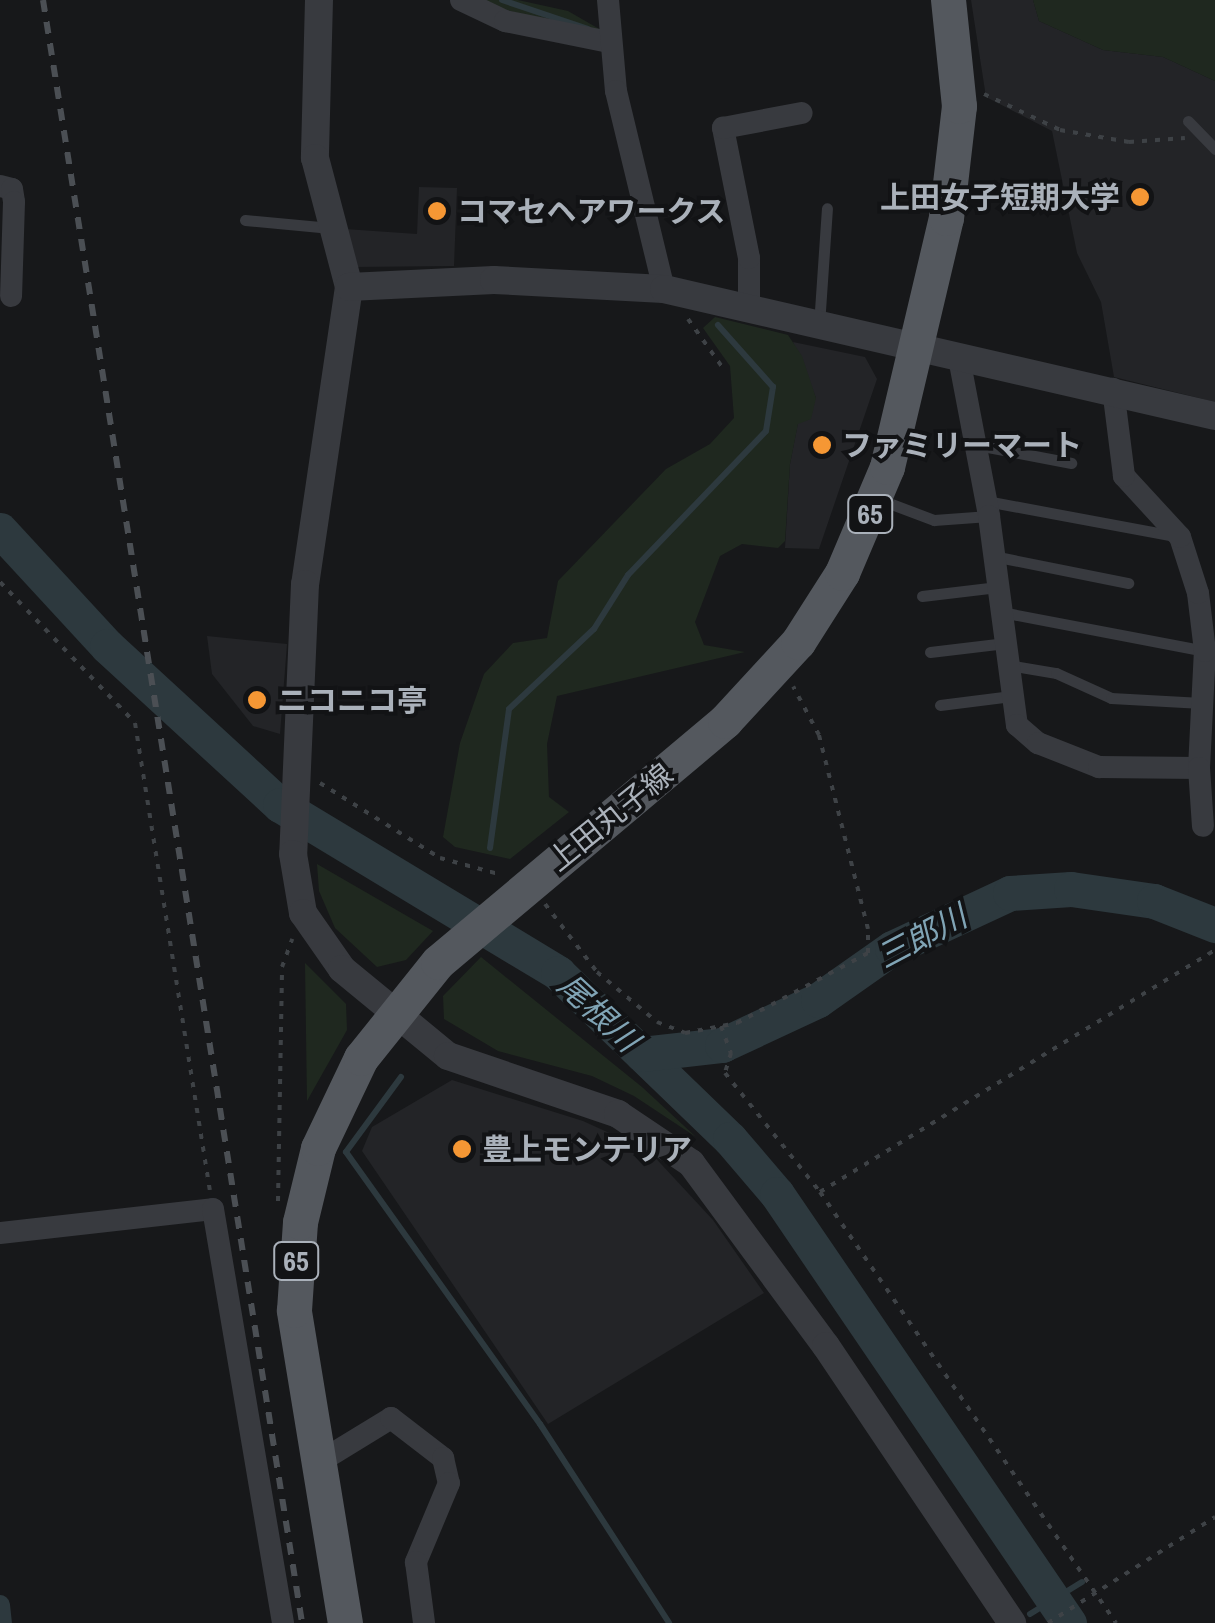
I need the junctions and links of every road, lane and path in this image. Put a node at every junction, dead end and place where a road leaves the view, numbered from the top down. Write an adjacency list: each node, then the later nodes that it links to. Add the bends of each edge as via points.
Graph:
1 (319, 0): 14 (street, via 316,158)
2 (461, 0): 5 (street, via 505,21)
3 (608, 0): 5 (street)
4 (948, 0): 20 (main road, 上田丸子線 / 65, via 958,54 958,126)
5 (608, 42): 16 (street)
6 (980, 93): 9 (path, via 1060,130 1152,143)
7 (802, 113): 18 (street, via 723,128 749,258)
8 (1188, 121): 9 (lane)
9 (1198, 133): 10 (lane)
10 (1215, 149)
11 (0, 186): 17 (street, via 12,190 14,202)
12 (827, 208): 19 (lane)
13 (246, 220): 14 (lane)
14 (336, 228): 15 (street)
15 (349, 287): 16 (street, via 476,280); 44 (street, via 309,530)
16 (670, 291): 18 (street); 22 (path)
17 (12, 296)
18 (748, 308): 19 (street)
19 (819, 325): 20 (street)
20 (919, 348): 21 (street); 27 (main road, 上田丸子線 / 65)
21 (959, 358): 23 (street); 25 (street)
22 (722, 368)
23 (1112, 389): 24 (street); 29 (street, via 1124,476)
24 (1215, 416)
25 (978, 444): 26 (lane); 28 (street)
26 (1070, 463)
27 (876, 498): 28 (lane, via 934,520); 39 (main road, 上田丸子線 / 65, via 842,574)
28 (988, 508): 29 (lane); 30 (street)
29 (1180, 537): 37 (street, via 1198,593)
30 (994, 556): 32 (lane); 33 (street)
31 (0, 582): 53 (path, via 135,723)
32 (1128, 583)
33 (998, 587): 34 (lane); 35 (street)
34 (922, 596)
35 (1001, 612): 37 (lane); 38 (street)
36 (930, 652): 38 (lane)
37 (1206, 652): 41 (street)
38 (1006, 654): 40 (street); 41 (lane, via 1111,698)
39 (776, 668): 46 (main road, 上田丸子線 / 65, via 725,722); 50 (path, via 802,696 819,736 868,929 868,952)
40 (1011, 696): 42 (lane); 43 (street, via 1016,725 1038,743 1084,761)
41 (1203, 703): 43 (street)
42 (940, 705)
43 (1199, 768): 45 (street)
44 (297, 772): 46 (path, via 440,858); 49 (street, via 295,885 309,927 342,969)
45 (1203, 826)
46 (522, 889): 49 (main road, 上田丸子線 / 65, via 458,943); 50 (path, via 598,972 657,1022 685,1033)
47 (296, 937): 52 (path, via 288,942 282,967 275,1197)
48 (1215, 950): 51 (path)
49 (393, 1014): 55 (main road, 上田丸子線 / 65, via 337,1101 302,1203 294,1310); 61 (street, via 448,1056 618,1114 691,1163 816,1331)
50 (721, 1026): 51 (path, via 732,1053 725,1073)
51 (820, 1192): 57 (path)
52 (282, 1204)
53 (214, 1209): 54 (street); 58 (street)
54 (0, 1233)
55 (316, 1464): 59 (main road, 上田丸子線 / 65); 60 (street, via 391,1418 443,1458 449,1483 416,1562)
56 (1215, 1517): 57 (path)
57 (1095, 1592): 62 (path); 63 (path)
58 (283, 1623)
59 (345, 1623)
60 (424, 1623)
61 (1012, 1623)
62 (1048, 1623)
63 (1116, 1623)

